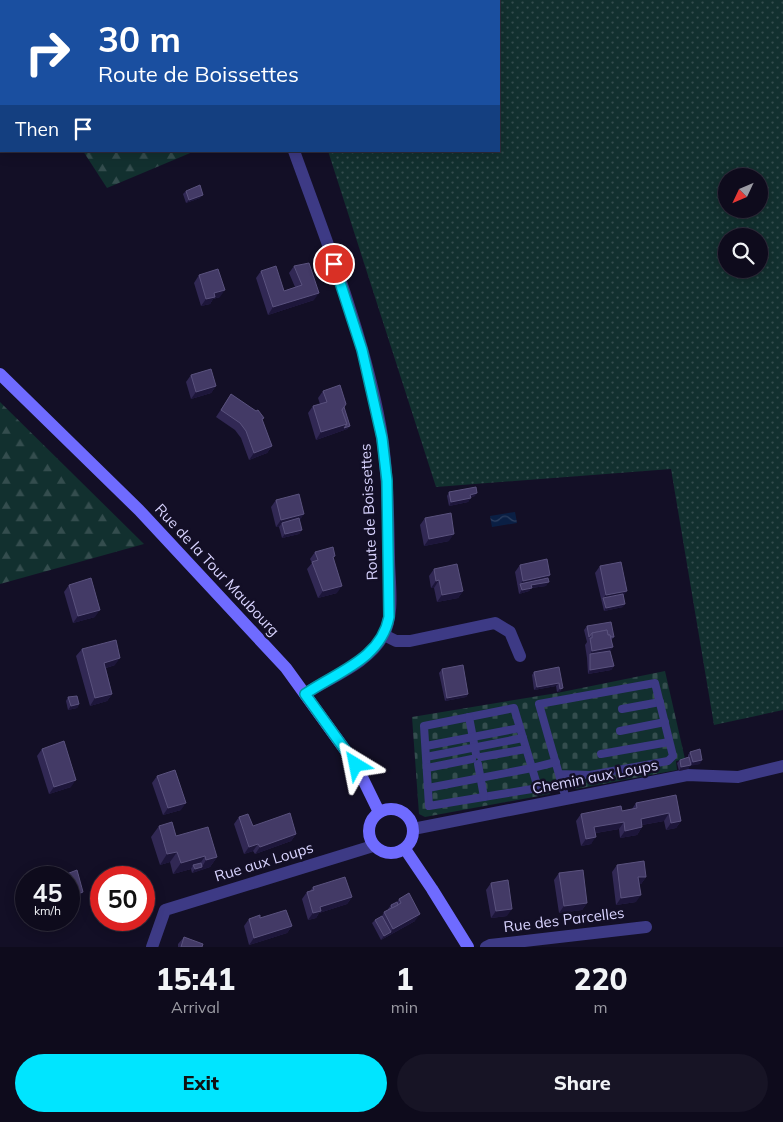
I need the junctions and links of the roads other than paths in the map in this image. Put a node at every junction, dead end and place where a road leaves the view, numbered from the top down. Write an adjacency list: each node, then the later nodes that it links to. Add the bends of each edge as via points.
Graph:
1 (294, 152): 3 (street, Route de Boissettes, via 362,350 378,415 385,458 390,602)
2 (0, 374): 5 (main road, Rue de la Tour Maubourg, via 180,552 286,668)
3 (384, 635): 4 (street, via 396,641 410,641 496,623 510,632); 5 (street, Route de Boissettes, via 352,667)
4 (520, 656)
5 (305, 694): 29 (main road, Rue de la Tour Maubourg, via 356,765)
6 (660, 702): 7 (lane); 9 (lane); 20 (lane, via 655,683 539,704)
7 (622, 709)
8 (469, 717): 10 (lane, via 514,708); 12 (lane); 15 (lane, via 424,726)
9 (665, 722): 11 (lane); 14 (lane)
10 (520, 728): 12 (lane); 13 (lane)
11 (620, 731)
12 (473, 737): 15 (lane); 18 (lane)
13 (523, 738): 16 (lane); 18 (lane)
14 (669, 742): 17 (lane); 24 (lane, via 673,756 668,761 590,775)
15 (426, 746): 19 (lane)
16 (526, 749): 18 (lane); 23 (lane)
17 (601, 754)
18 (476, 756): 19 (lane); 22 (lane); 25 (lane)
19 (426, 757): 22 (lane)
20 (556, 762): 23 (lane); 24 (lane)
21 (783, 766): 28 (street, Chemin aux Loups, via 738,777 687,776)
22 (427, 768): 26 (lane)
23 (532, 768): 25 (lane); 27 (lane, via 538,788)
24 (559, 774): 28 (lane)
25 (480, 778): 26 (lane); 27 (lane)
26 (428, 788): 27 (lane, via 429,806)
27 (484, 797)
28 (566, 799): 30 (street, Chemin aux Loups)
29 (379, 812): 30 (main road, via 401,812 407,816); 31 (main road, via 368,831)
30 (413, 829): 32 (main road)
31 (373, 846): 32 (main road, via 394,854); 34 (street, Rue aux Loups, via 165,910)
32 (405, 849): 35 (main road)
33 (646, 927): 36 (street, Rue des Parcelles)
34 (152, 947)
35 (468, 947)
36 (486, 947)

